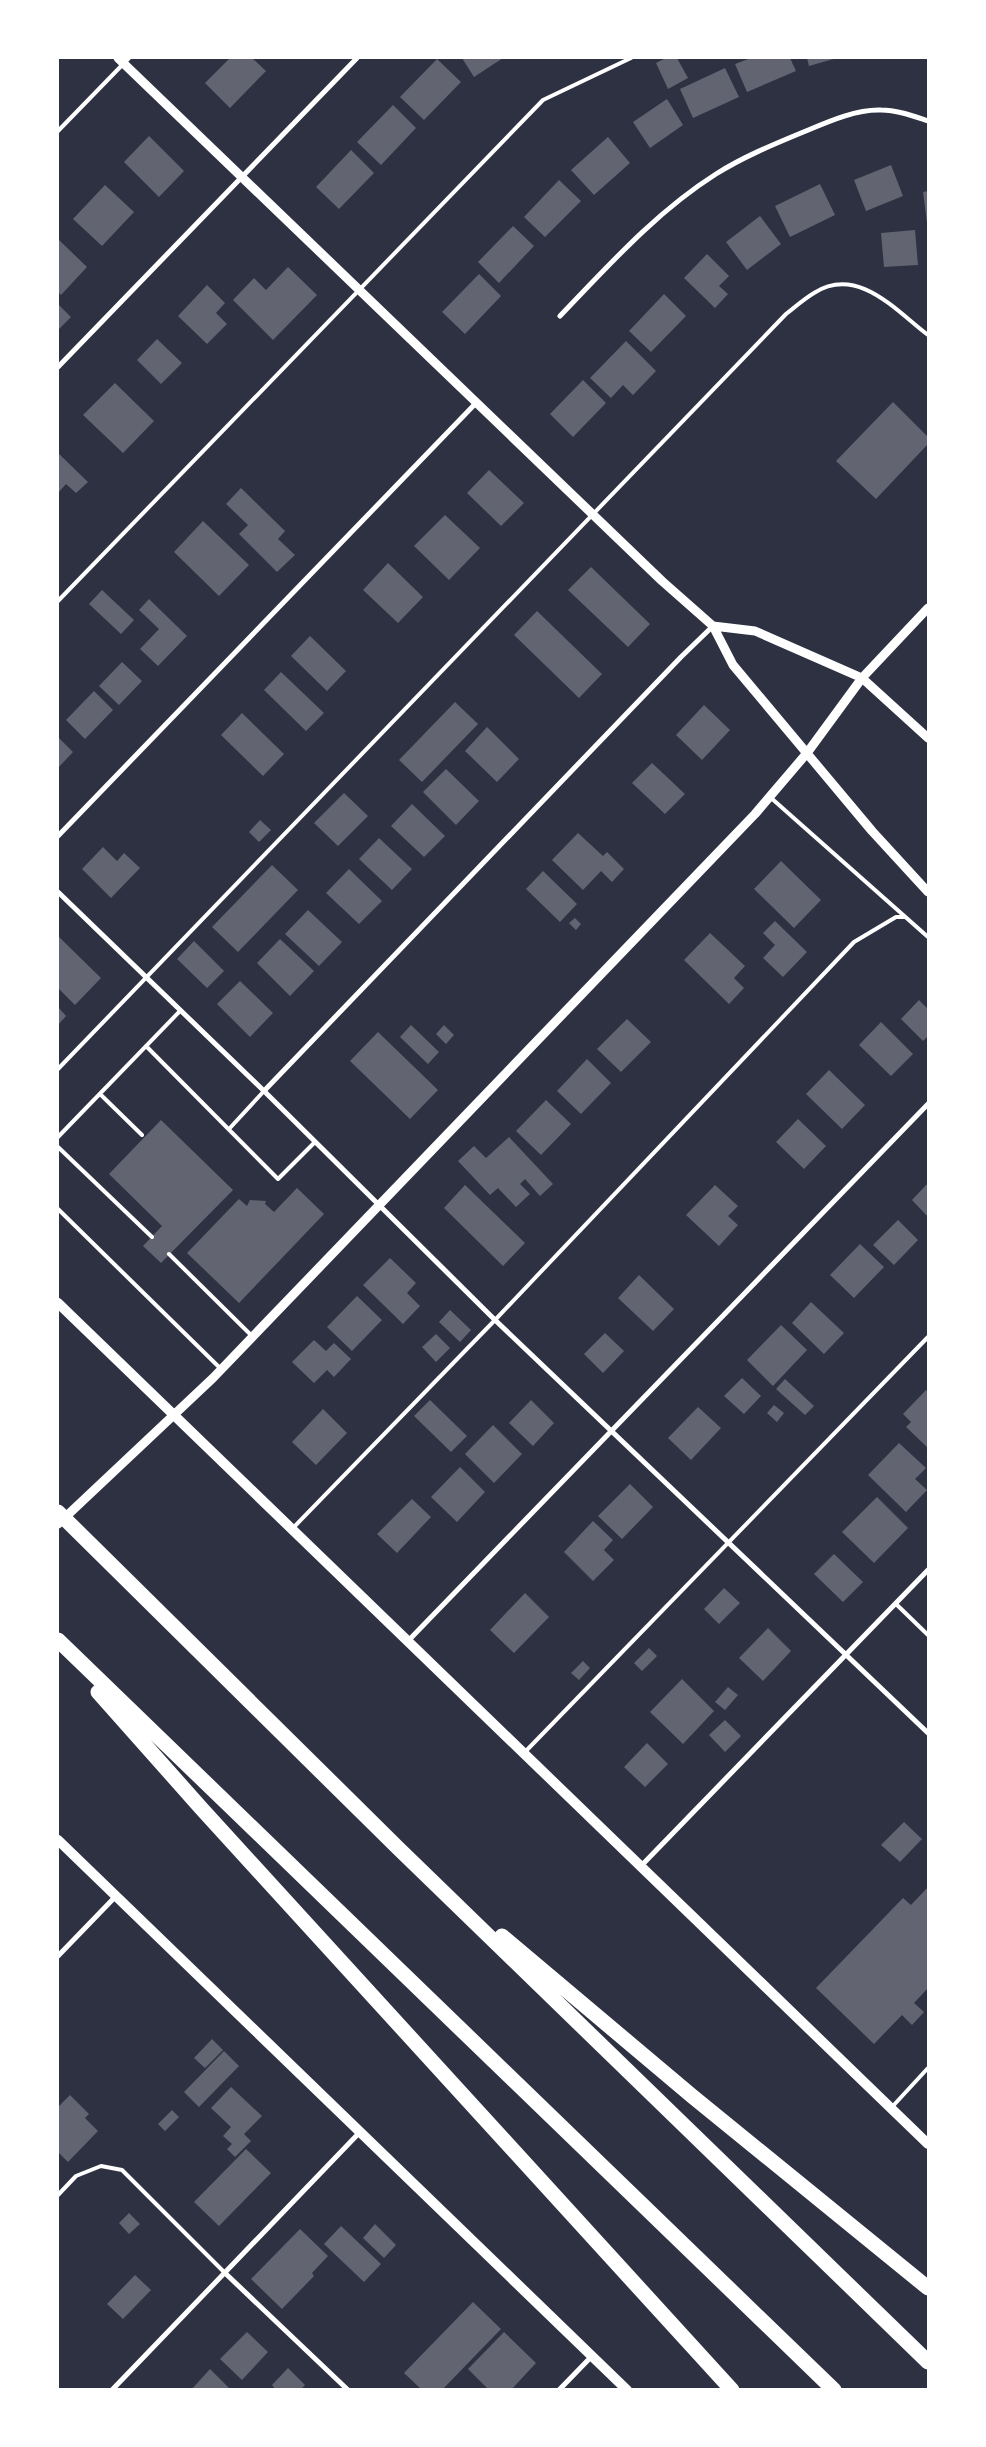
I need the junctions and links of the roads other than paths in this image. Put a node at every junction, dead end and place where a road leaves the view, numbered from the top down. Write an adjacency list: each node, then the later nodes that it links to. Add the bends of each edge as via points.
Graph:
1 (357, 58): 6 (street)
2 (631, 58): 7 (lane, via 543,100)
3 (123, 59): 5 (lane); 6 (street)
4 (928, 121): 8 (street, via 902,112 862,112 814,127 755,152 716,174 657,218)
5 (58, 131)
6 (242, 177): 7 (street); 10 (street)
7 (358, 290): 11 (street); 13 (lane)
8 (560, 316)
9 (928, 335): 12 (lane, via 888,300 862,287 838,284 815,292 786,314)
10 (58, 367)
11 (476, 403): 12 (street); 20 (street)
12 (592, 514): 15 (street); 25 (lane)
13 (58, 601)
14 (928, 608): 16 (street)
15 (713, 626): 16 (street, via 755,630); 18 (street, via 733,666); 29 (street)
16 (862, 678): 17 (street); 18 (street)
17 (928, 738)
18 (807, 752): 19 (street); 22 (street)
19 (770, 798): 23 (lane, via 873,886); 37 (street)
20 (58, 836)
21 (58, 892): 25 (street)
22 (928, 892)
23 (904, 917): 24 (lane, via 912,920); 42 (lane, via 896,917 854,942)
24 (928, 937)
25 (146, 979): 26 (street); 28 (lane)
26 (180, 1011): 27 (lane); 29 (street)
27 (146, 1046): 30 (lane); 32 (lane)
28 (58, 1069)
29 (264, 1091): 32 (lane); 35 (street)
30 (100, 1094): 33 (lane); 34 (lane)
31 (928, 1104): 47 (street)
32 (229, 1129): 35 (lane, via 278,1179)
33 (142, 1135)
34 (58, 1137)
35 (315, 1142): 37 (street)
36 (58, 1146): 39 (lane)
37 (380, 1204): 42 (street); 43 (street)
38 (58, 1209): 45 (lane)
39 (152, 1237)
40 (169, 1254): 43 (lane)
41 (58, 1303): 46 (main road)
42 (495, 1320): 47 (street); 50 (lane)
43 (252, 1336): 45 (street)
44 (928, 1338): 51 (lane)
45 (221, 1369): 46 (street)
46 (173, 1415): 49 (street); 50 (main road)
47 (613, 1430): 51 (street); 56 (street)
48 (58, 1512): 62 (highway)
49 (58, 1524)
50 (291, 1530): 56 (main road)
51 (730, 1543): 58 (street); 60 (lane)
52 (928, 1570): 53 (street)
53 (896, 1604): 54 (lane); 58 (street)
54 (928, 1635)
55 (58, 1640): 81 (highway)
56 (407, 1641): 60 (main road)
57 (58, 1645): 80 (highway, via 201,1808)
58 (847, 1654): 59 (street); 63 (street)
59 (928, 1733)
60 (523, 1754): 63 (main road)
61 (58, 1840): 64 (main road)
62 (397, 1847): 72 (highway, via 692,2096); 74 (highway)
63 (641, 1867): 67 (main road)
64 (116, 1896): 65 (street); 68 (main road)
65 (58, 1956)
66 (928, 2068): 67 (lane)
67 (891, 2108): 69 (main road)
68 (360, 2132): 71 (street); 73 (main road)
69 (928, 2144)
70 (58, 2195): 71 (lane, via 76,2176 101,2166 122,2170)
71 (225, 2273): 75 (street); 76 (street)
72 (928, 2288)
73 (592, 2355): 78 (street); 79 (main road)
74 (928, 2362)
75 (341, 2387): 77 (street)
76 (112, 2390)
77 (348, 2390)
78 (559, 2390)
79 (627, 2390)
80 (732, 2390)
81 (834, 2390)

